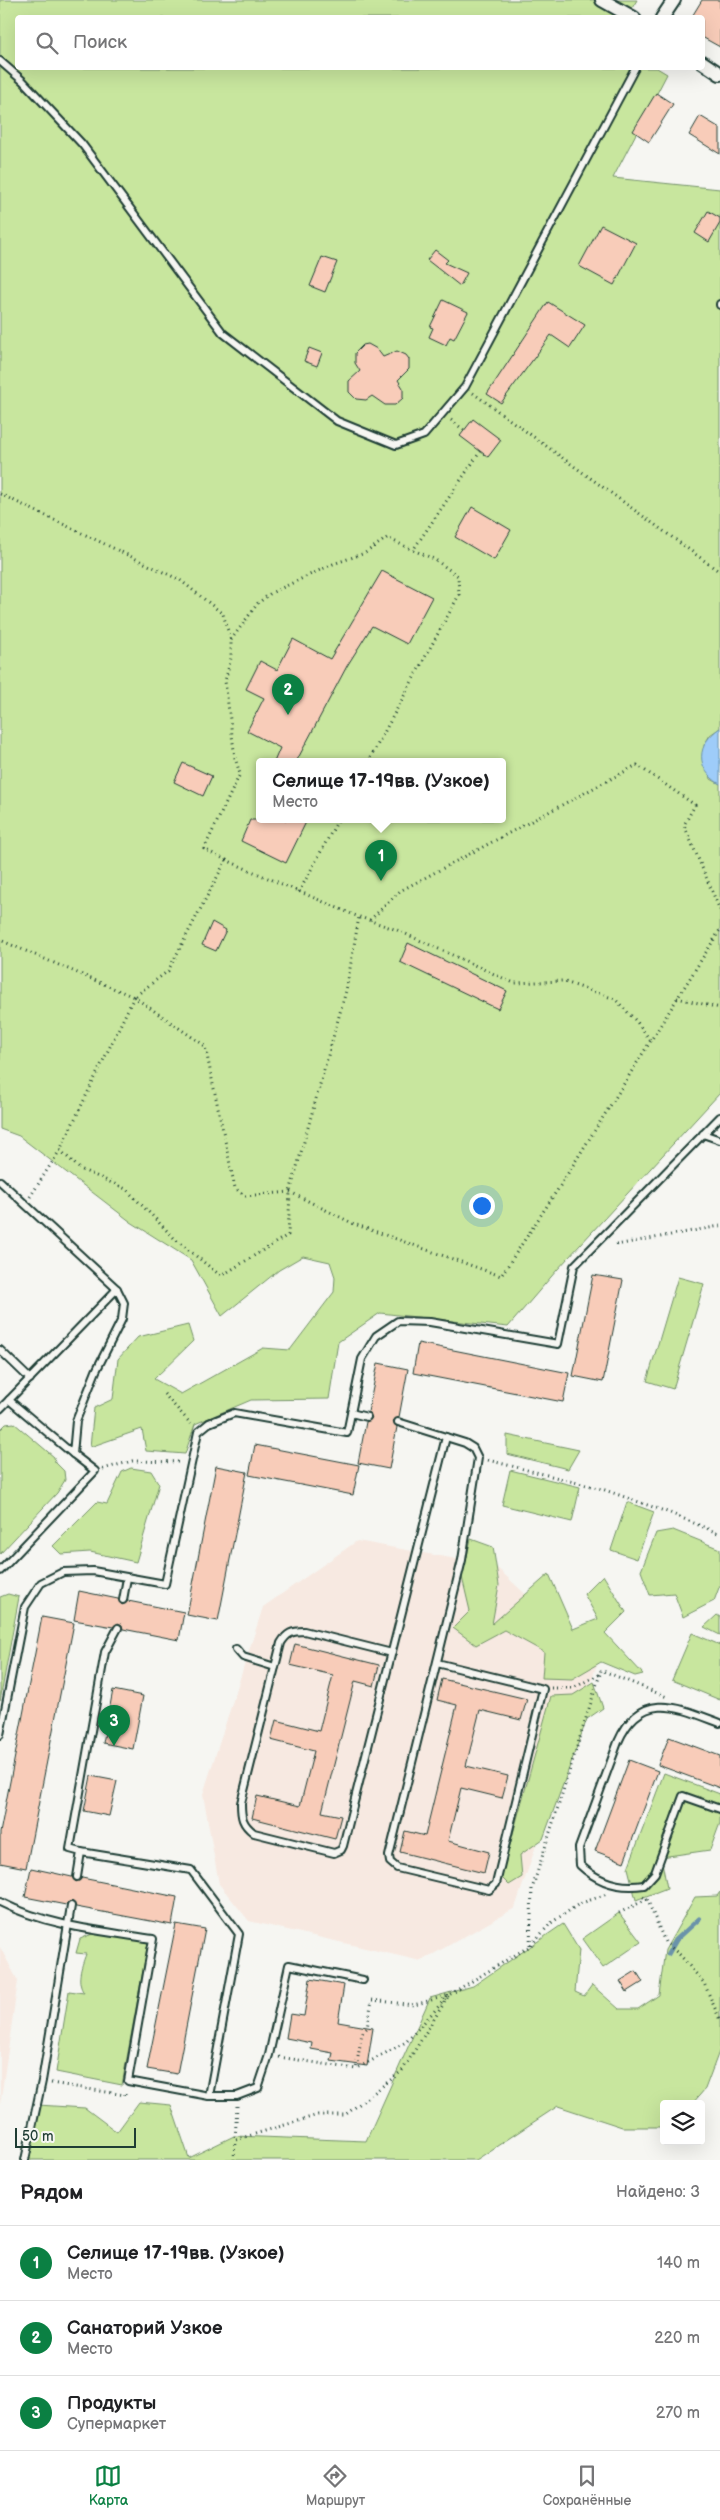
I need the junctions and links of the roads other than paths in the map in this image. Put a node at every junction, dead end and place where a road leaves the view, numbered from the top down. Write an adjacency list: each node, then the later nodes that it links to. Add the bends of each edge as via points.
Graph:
1 (602, 0): 3 (street)
2 (674, 0): 4 (street)
3 (629, 15)
4 (664, 15)
5 (0, 61): 7 (lane, via 82,144 223,333 337,421 396,445 424,435 465,387)
6 (705, 64): 8 (street)
7 (634, 70)
8 (720, 74)
9 (720, 1118): 10 (lane)
10 (703, 1134): 11 (lane); 18 (lane, via 574,1266 558,1344 430,1322 398,1321 376,1336 362,1359)
11 (720, 1140)
12 (0, 1181): 13 (lane)
13 (117, 1289): 15 (lane); 22 (lane, via 124,1303 122,1319 76,1421)
14 (0, 1350): 15 (lane)
15 (30, 1379): 16 (lane)
16 (9, 1400): 17 (lane); 22 (lane)
17 (0, 1409)
18 (351, 1413): 19 (lane); 24 (lane, via 347,1433 234,1413 208,1424 198,1432 165,1584)
19 (367, 1417)
20 (398, 1422): 21 (lane)
21 (446, 1437): 28 (lane); 29 (lane, via 473,1448 478,1458 462,1560)
22 (73, 1454): 23 (lane, via 95,1471)
23 (0, 1571)
24 (127, 1578): 25 (lane); 32 (lane, via 93,1571 63,1572 40,1583 25,1607)
25 (123, 1600)
26 (118, 1628): 34 (lane, via 105,1652 70,1849)
27 (236, 1649): 30 (lane, via 243,1657)
28 (392, 1653): 30 (lane, via 293,1631 281,1643); 30 (lane, via 343,1846 334,1853 254,1833 241,1818 241,1803)
29 (436, 1663): 29 (lane, via 389,1856 392,1866 483,1889 494,1888 543,1689)
30 (275, 1667)
31 (720, 1723): 33 (lane, via 680,1708 665,1706 649,1708 624,1727 579,1848 580,1865 594,1878 626,1888 644,1885 655,1873 683,1796)
32 (0, 1736)
33 (720, 1809)
34 (81, 1852): 35 (lane); 40 (lane, via 190,1870 239,1934)
35 (76, 1878)
36 (0, 1902): 38 (lane, via 24,1914)
37 (71, 1906): 38 (lane)
38 (68, 1925): 40 (lane, via 152,1939 128,2080); 41 (lane)
39 (363, 1980): 40 (lane, via 289,1964 269,2055 258,2088 238,2096)
40 (209, 2096)
41 (25, 2160)

